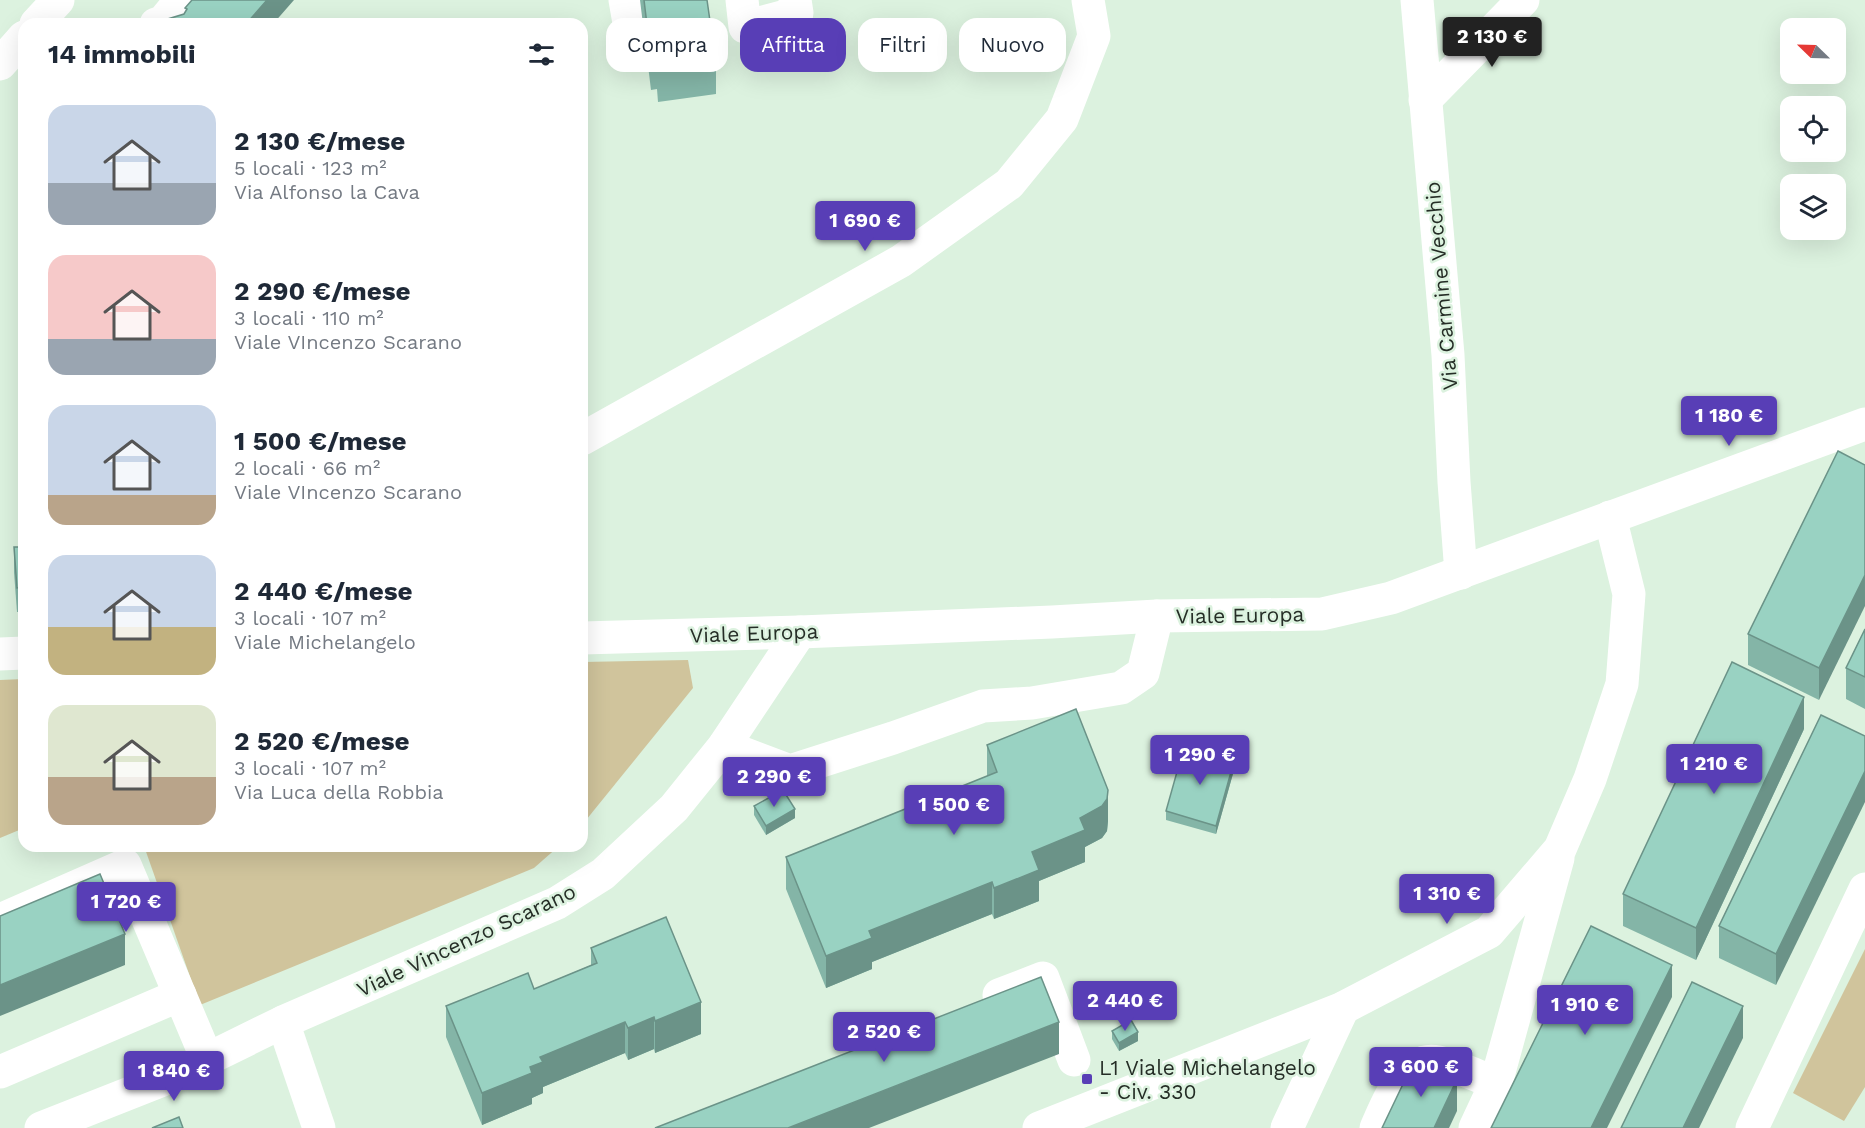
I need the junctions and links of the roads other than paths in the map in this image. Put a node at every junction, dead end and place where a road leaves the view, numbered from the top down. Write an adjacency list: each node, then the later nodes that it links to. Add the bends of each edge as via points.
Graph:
1 (58, 0): 8 (street)
2 (181, 0): 9 (street)
3 (742, 0): 4 (street, via 745,27 796,13)
4 (795, 0)
5 (1088, 0): 14 (street, via 1094,36 1062,119 1009,184 901,261)
6 (1417, 0): 12 (street, Via Carmine Vecchio)
7 (1523, 0): 12 (street)
8 (42, 18)
9 (166, 18)
10 (18, 44): 11 (street)
11 (0, 64)
12 (1425, 100): 16 (street, Via Carmine Vecchio, via 1448,355)
13 (1865, 424): 15 (street, Viale Europa)
14 (588, 436)
15 (1610, 517): 16 (street, Viale Europa); 23 (street, via 1629,594 1622,684 1590,779)
16 (1461, 573): 17 (street, Viale Europa, via 1391,598 1322,614)
17 (1157, 616): 18 (street, Viale Europa); 22 (street, via 1143,673 1121,688 1032,703 983,706 790,771)
18 (800, 632): 19 (street, Viale Europa); 22 (street, Viale Vincenzo Scarano)
19 (588, 638)
20 (18, 653): 21 (street)
21 (0, 654)
22 (724, 746): 29 (street, Viale Vincenzo Scarano, via 674,808 603,874 557,903)
23 (1560, 849): 28 (street, via 1489,932); 33 (street)
24 (1865, 889): 40 (street)
25 (0, 920): 26 (street, via 125,865)
26 (180, 995): 30 (street); 32 (street)
27 (977, 1004): 31 (street, via 1043,978)
28 (1343, 1008): 36 (street); 37 (street)
29 (283, 1022): 30 (street, Viale Vincenzo Scarano); 35 (street)
30 (207, 1059): 34 (street, Viale Vincenzo Scarano)
31 (1074, 1060)
32 (0, 1072)
33 (1496, 1083): 38 (street, via 1436,1061 1414,1065 1398,1083); 39 (street)
34 (40, 1128)
35 (319, 1128)
36 (1039, 1128)
37 (1287, 1128)
38 (1376, 1128)
39 (1475, 1128)
40 (1752, 1128)

